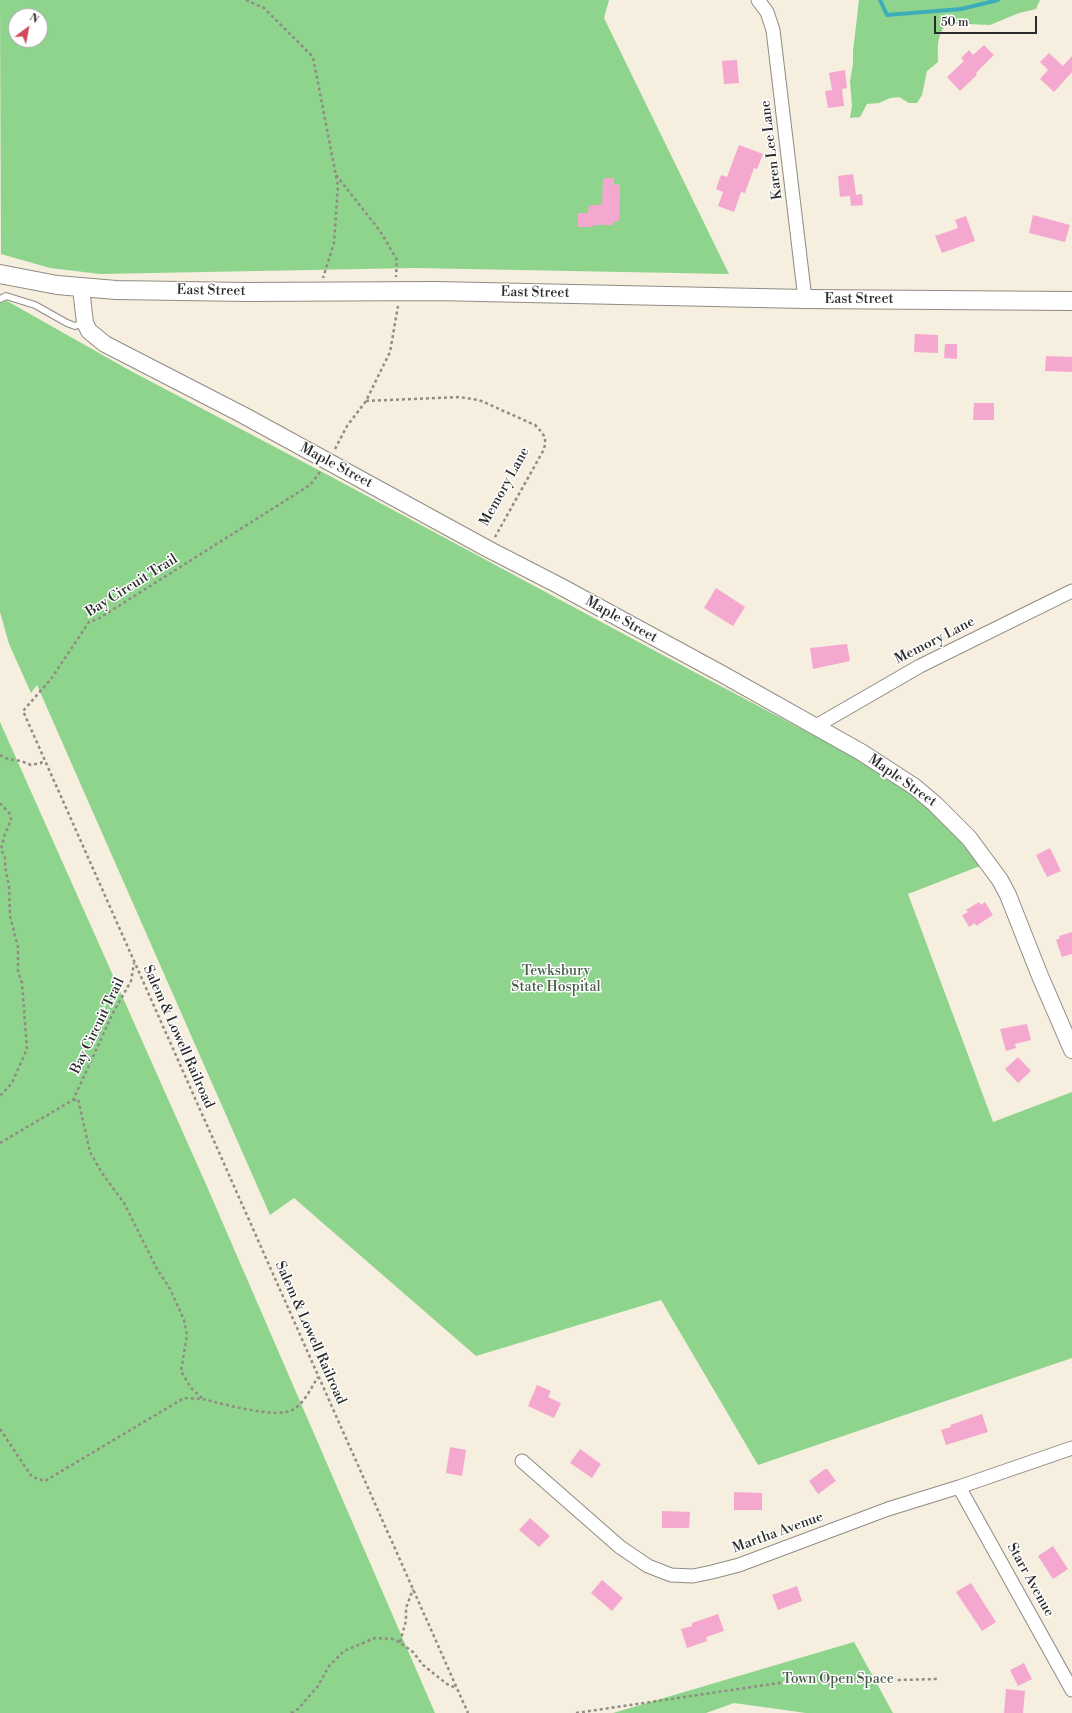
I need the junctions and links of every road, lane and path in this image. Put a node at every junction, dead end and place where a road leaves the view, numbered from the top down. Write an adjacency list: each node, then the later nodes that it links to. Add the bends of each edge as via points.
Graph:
1 (246, 0): 3 (path, Bay Circuit Trail, via 264,8 313,57)
2 (758, 0): 9 (street, Karen Lee Lane, via 767,12 773,30)
3 (336, 176): 6 (path, Bay Circuit Trail, via 380,232 397,260); 7 (path, Bay Circuit Trail, via 338,186 334,243)
4 (0, 274): 5 (main road, East Street)
5 (82, 288): 7 (main road, East Street); 11 (street)
6 (397, 291): 7 (main road, East Street); 9 (main road, East Street); 12 (path, Bay Circuit Trail, via 398,306 390,352)
7 (319, 292)
8 (0, 299): 11 (lane, via 6,296 20,299 75,326)
9 (805, 300): 10 (main road, East Street)
10 (1072, 301)
11 (85, 323): 13 (street, Maple Street, via 89,331 105,344)
12 (366, 401): 13 (path, Bay Circuit Trail, via 347,426); 14 (path, Memory Lane, via 459,397 479,400 543,432 546,438 543,451)
13 (328, 462): 14 (street, Maple Street); 18 (path, Bay Circuit Trail, via 310,486 98,619 89,622 51,679 23,711)
14 (488, 549): 16 (street, Maple Street)
15 (1072, 590): 16 (street, Memory Lane, via 920,666)
16 (816, 726): 21 (street, Maple Street, via 915,787 953,821 984,857 1008,895)
17 (0, 755): 18 (path, via 8,760 31,765 41,763)
18 (44, 758): 20 (path, Bay Circuit Trail)
19 (0, 803): 22 (path, via 10,814 11,820 1,849 5,858 9,886 10,916 18,947 18,972 22,983 27,1049 12,1083)
20 (134, 961): 23 (path, Bay Circuit Trail, via 132,981 113,1013); 25 (path, Salem & Lowell Railroad)
21 (1072, 1050)
22 (0, 1096)
23 (73, 1100): 24 (path); 26 (path, via 78,1099 90,1152 124,1203 184,1320 187,1335 181,1371 191,1388)
24 (0, 1143)
25 (318, 1377): 26 (path, via 303,1402 293,1410 280,1413 257,1411); 31 (path, Salem & Lowell Railroad)
26 (204, 1399): 27 (path, via 184,1398 45,1481 32,1477)
27 (0, 1429)
28 (1072, 1448): 30 (street, Martha Avenue)
29 (522, 1461): 30 (street, Martha Avenue, via 620,1547 648,1566 676,1575 693,1576 739,1565 888,1509)
30 (959, 1487): 35 (street, Starr Avenue)
31 (412, 1589): 32 (path); 34 (path, Salem & Lowell Railroad)
32 (400, 1642): 34 (path, via 423,1665 447,1684); 36 (path, via 374,1638 344,1651 329,1666 318,1686 298,1709)
33 (938, 1678): 38 (path, via 779,1683)
34 (457, 1688): 37 (path, Salem & Lowell Railroad)
35 (1072, 1690)
36 (290, 1713)
37 (468, 1713)
38 (576, 1713)

